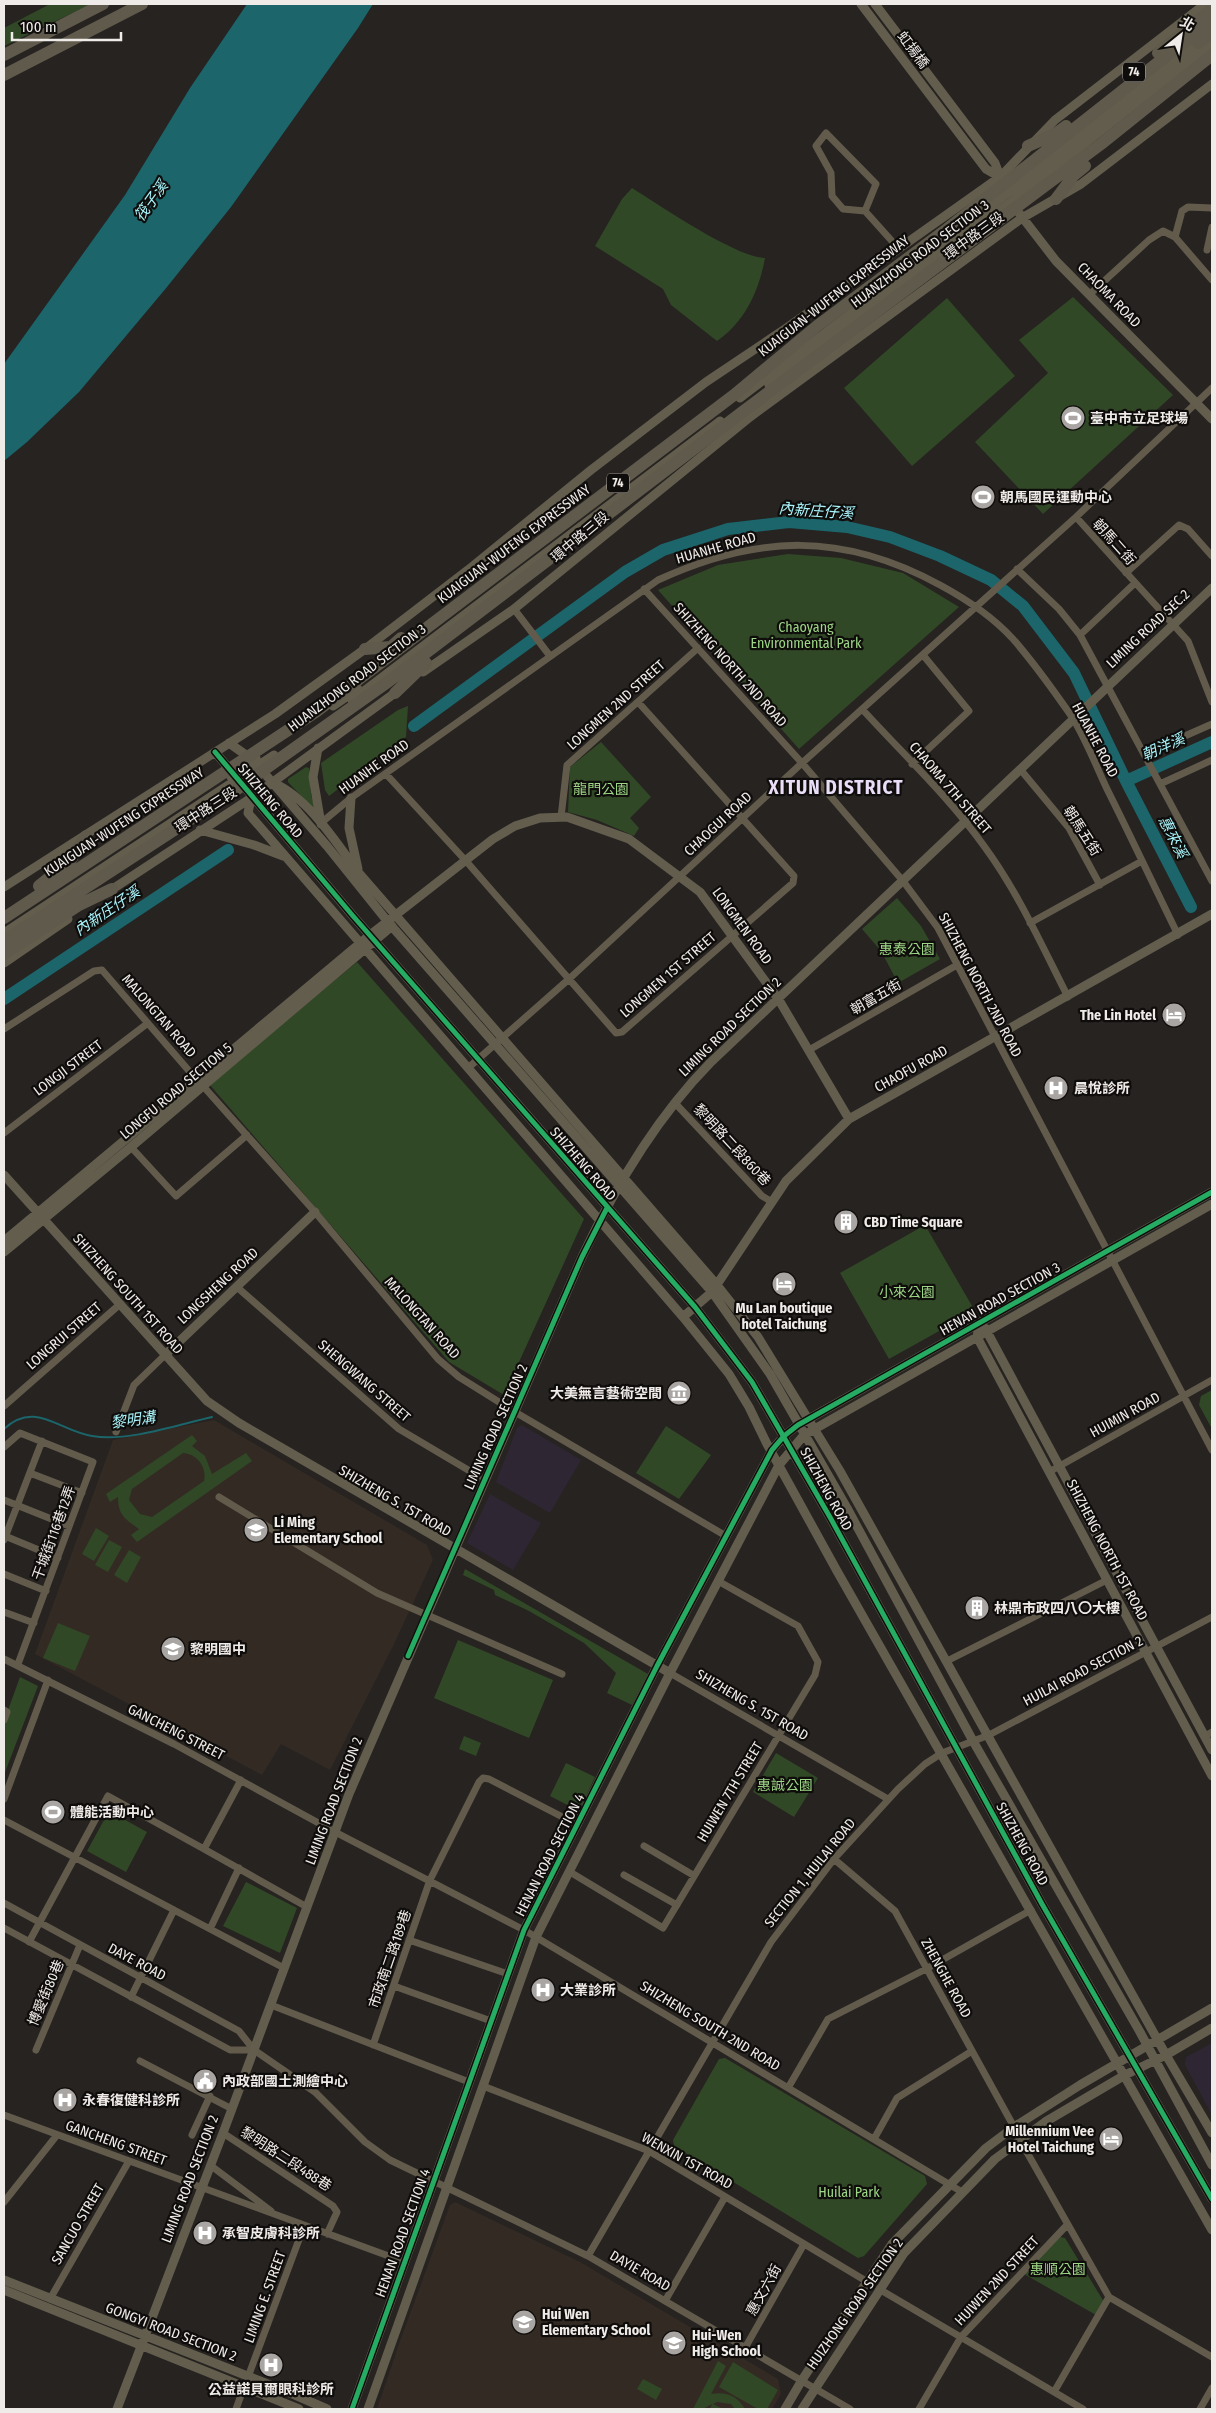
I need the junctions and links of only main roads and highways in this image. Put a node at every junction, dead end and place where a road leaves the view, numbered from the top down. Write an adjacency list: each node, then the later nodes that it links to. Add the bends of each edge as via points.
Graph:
1 (104, 4): 7 (highway)
2 (142, 4): 9 (highway)
3 (1212, 9): 10 (highway, 74, via 1055,134)
4 (1212, 20): 12 (highway, KUAIGUAN-WUFENG EXPRESSWAY / 74, via 947,229 817,326)
5 (1212, 32): 6 (highway)
6 (1205, 49): 13 (highway, 74, via 1101,144)
7 (4, 55)
8 (1212, 64): 11 (highway, via 1074,175)
9 (4, 76)
10 (1028, 146)
11 (1056, 199)
12 (734, 395): 14 (highway, via 612,478 391,647); 19 (highway, KUAIGUAN-WUFENG EXPRESSWAY / 74, via 317,711)
13 (741, 413): 15 (highway, via 734,424 662,483 415,672); 20 (highway, 74, via 328,726)
14 (365, 649)
15 (395, 693)
16 (86, 836): 18 (highway, via 70,861)
17 (112, 889): 21 (highway, via 79,905)
18 (4, 909)
19 (4, 918)
20 (4, 941)
21 (4, 954)

